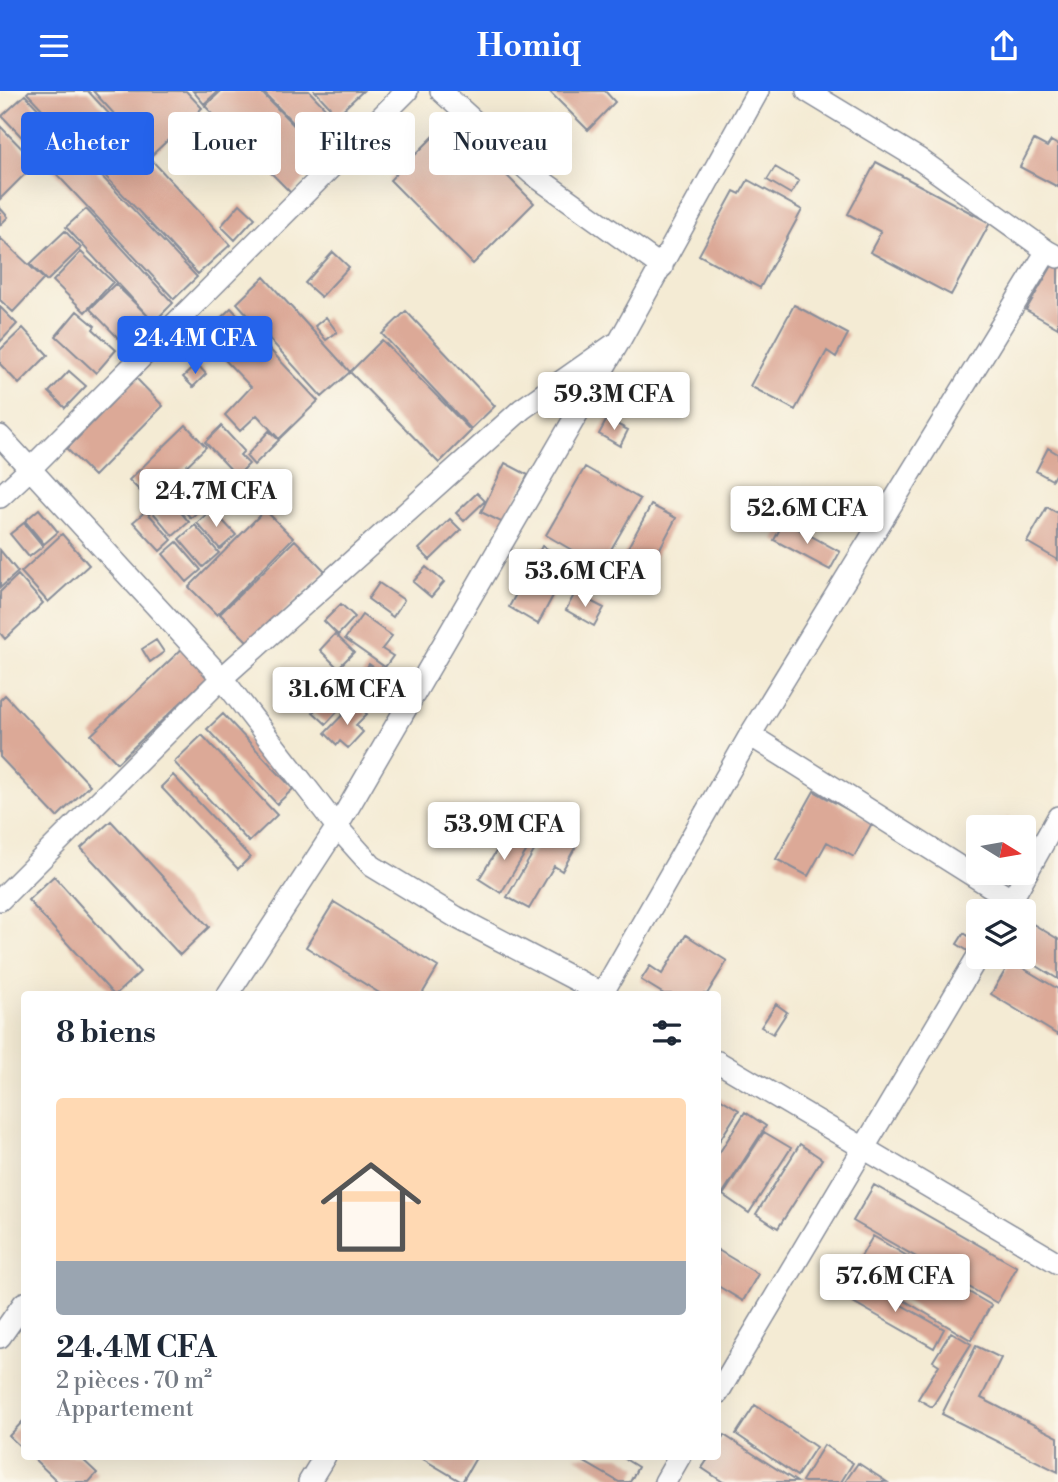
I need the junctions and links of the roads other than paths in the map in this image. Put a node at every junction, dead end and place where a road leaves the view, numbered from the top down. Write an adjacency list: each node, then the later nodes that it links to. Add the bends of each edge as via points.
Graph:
1 (407, 91): 9 (street)
2 (441, 91): 6 (street, via 531,173)
3 (758, 91): 6 (street)
4 (807, 91): 5 (street, via 919,159)
5 (1053, 254): 12 (street)
6 (662, 267): 7 (street)
7 (620, 340): 11 (street, via 522,408); 14 (street)
8 (0, 436): 9 (street)
9 (31, 468): 10 (street); 11 (street)
10 (0, 497)
11 (222, 678): 14 (street); 17 (street)
12 (750, 736): 15 (street); 21 (street)
13 (1058, 817): 16 (street)
14 (337, 827): 19 (street); 20 (street, via 372,866 456,917)
15 (997, 899)
16 (1012, 899)
17 (0, 900)
18 (970, 969): 23 (street)
19 (230, 991)
20 (596, 991)
21 (604, 991)
22 (721, 1064): 23 (street)
23 (862, 1148): 24 (street); 27 (street)
24 (1058, 1262)
25 (21, 1307): 26 (street)
26 (0, 1337)
27 (721, 1388)
28 (323, 1460): 30 (street)
29 (678, 1460): 31 (street)
30 (309, 1482)
31 (665, 1482)

